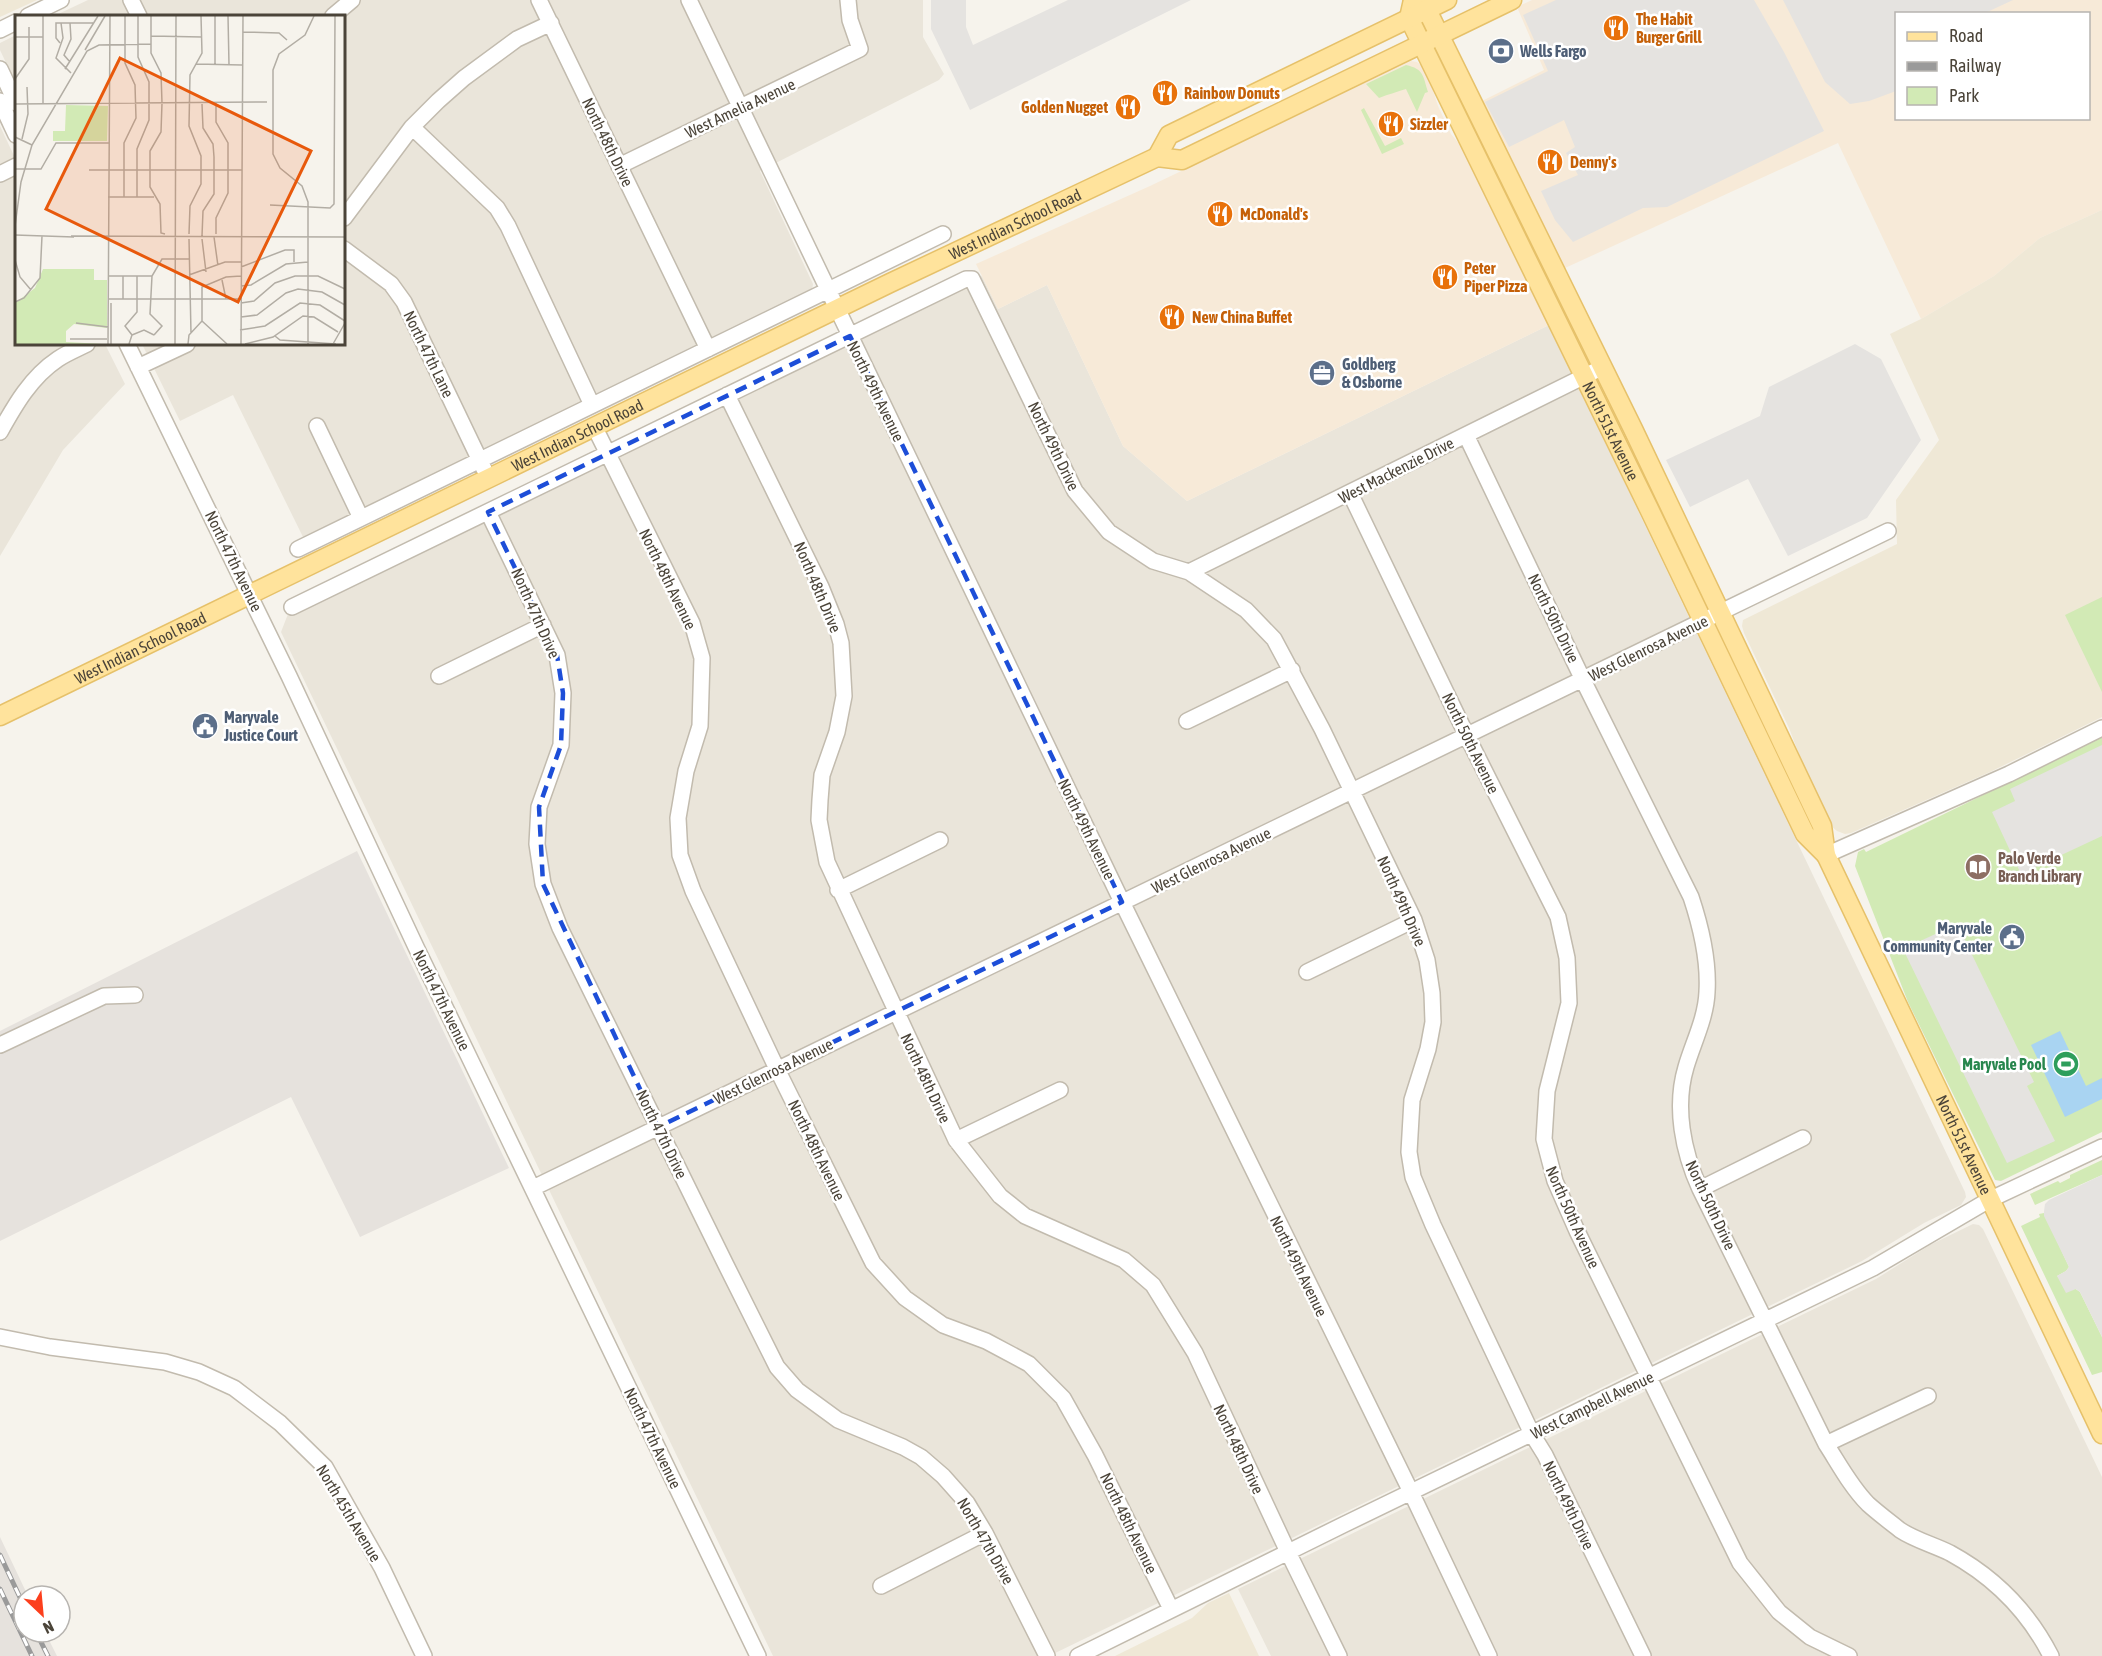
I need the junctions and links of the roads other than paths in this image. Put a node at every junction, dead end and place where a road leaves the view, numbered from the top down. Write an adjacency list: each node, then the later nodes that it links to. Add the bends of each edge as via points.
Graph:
1 (61, 0): 10 (street)
2 (131, 0): 11 (street)
3 (352, 0): 12 (street)
4 (539, 0): 14 (street, North 48th Drive)
5 (689, 0): 21 (street, North 49th Avenue)
6 (848, 0): 21 (street, West Amelia Avenue, via 860,49)
7 (1447, 0): 9 (main road)
8 (1512, 0): 16 (main road, West Indian School Road)
9 (1415, 7): 16 (main road, North 51st Avenue); 17 (main road, North 51st Avenue); 24 (main road, via 1169,135)
10 (30, 15)
11 (138, 15)
12 (334, 15)
13 (15, 22): 15 (street)
14 (551, 23): 22 (street, via 517,39 492,57); 26 (street, North 48th Drive)
15 (0, 30)
16 (1439, 35): 17 (main road, West Indian School Road); 40 (main road, North 51st Avenue)
17 (1422, 44): 24 (main road, West Indian School Road, via 1182,160); 41 (main road, North 51st Avenue)
18 (0, 69): 20 (street)
19 (0, 101): 23 (street)
20 (15, 101)
21 (741, 107): 26 (street, West Amelia Avenue); 32 (street, North 49th Avenue)
22 (412, 127): 28 (street); 43 (street, via 497,208)
23 (15, 133)
24 (1157, 157): 33 (main road, West Indian School Road)
25 (15, 166): 27 (street)
26 (619, 166): 38 (street, North 48th Drive)
27 (0, 174)
28 (345, 217)
29 (943, 234): 32 (street, West Indian School Road)
30 (345, 250): 49 (street, North 47th Lane, via 391,284 404,302)
31 (972, 279): 34 (street, West Indian School Road); 56 (street, North 49th Drive, via 1075,491 1109,532 1153,561)
32 (828, 290): 33 (street, North 49th Avenue); 38 (street, West Indian School Road)
33 (837, 309): 34 (street, North 49th Avenue); 45 (main road, West Indian School Road)
34 (850, 336): 42 (street, West Indian School Road); 73 (street, North 49th Avenue)
35 (85, 345): 46 (street, via 45,369 18,400)
36 (127, 345): 39 (street, North 47th Avenue)
37 (185, 345): 39 (street)
38 (708, 348): 43 (street, West Indian School Road)
39 (138, 367): 57 (street, North 47th Avenue)
40 (1603, 367): 41 (street, West Mackenzie Drive); 59 (main road, North 51st Avenue)
41 (1584, 377): 47 (street, West Mackenzie Drive); 60 (main road, North 51st Avenue)
42 (727, 395): 48 (street, West Indian School Road); 72 (street, North 48th Drive, via 837,624 844,696 822,775 819,820 827,862)
43 (592, 405): 49 (street, West Indian School Road)
44 (317, 426): 53 (street)
45 (595, 428): 48 (street, North 48th Avenue); 50 (main road, West Indian School Road)
46 (0, 432)
47 (1466, 435): 51 (street, West Mackenzie Drive); 64 (street, North 50th Drive)
48 (608, 453): 52 (street, West Indian School Road); 79 (street, North 48th Avenue, via 692,623 702,658 700,726 686,771 678,818 680,855)
49 (480, 460): 50 (street, North 47th Lane); 53 (street, West Indian School Road)
50 (489, 479): 57 (main road, West Indian School Road)
51 (1350, 493): 56 (street, West Mackenzie Drive); 68 (street, North 50th Avenue)
52 (488, 512): 58 (street, West Indian School Road); 61 (street, North 47th Drive)
53 (361, 518): 55 (street, West Indian School Road)
54 (1888, 531): 59 (street, West Glenrosa Avenue)
55 (298, 549)
56 (1189, 572): 62 (street, North 49th Drive, via 1246,610 1274,639)
57 (250, 595): 65 (main road, West Indian School Road); 85 (street, North 47th Avenue)
58 (292, 607)
59 (1721, 613): 60 (street, West Glenrosa Avenue); 71 (main road, North 51st Avenue, via 1822,826)
60 (1703, 621): 64 (street, West Glenrosa Avenue); 71 (main road, North 51st Avenue, via 1804,834)
61 (543, 625): 63 (street); 81 (street, North 47th Drive, via 557,655 563,693 561,745 539,807 537,844 543,884 560,928)
62 (1292, 670): 66 (street); 69 (street, North 49th Drive)
63 (440, 676)
64 (1583, 680): 68 (street, West Glenrosa Avenue); 86 (street, North 50th Drive, via 1698,918 1706,959 1707,993 1685,1070 1681,1112 1686,1152)
65 (0, 716)
66 (1187, 721)
67 (2102, 728): 71 (street)
68 (1467, 736): 69 (street, West Glenrosa Avenue); 90 (street, North 50th Avenue, via 1558,917 1567,958 1569,1003 1547,1091 1544,1139 1549,1162 1576,1231)
69 (1351, 792): 73 (street, West Glenrosa Avenue); 74 (street, North 49th Drive)
70 (940, 840): 72 (street)
71 (1826, 855): 87 (main road, North 51st Avenue)
72 (838, 890): 77 (street, North 48th Drive)
73 (1122, 903): 77 (street, West Glenrosa Avenue); 95 (street, North 49th Avenue)
74 (1414, 920): 75 (street); 92 (street, North 49th Drive, via 1427,960 1433,1022 1412,1100 1409,1152 1413,1177)
75 (1307, 972)
76 (135, 995): 78 (street, via 104,996)
77 (896, 1012): 79 (street, West Glenrosa Avenue); 83 (street, North 48th Drive)
78 (0, 1045)
79 (777, 1070): 81 (street, West Glenrosa Avenue); 99 (street, North 48th Avenue, via 873,1263 905,1298 943,1325 986,1341 1029,1364 1063,1398)
80 (1060, 1090): 83 (street)
81 (658, 1127): 85 (street, West Glenrosa Avenue); 96 (street, North 47th Drive, via 777,1366 797,1390 838,1420 921,1457 967,1503)
82 (1803, 1138): 86 (street)
83 (956, 1140): 97 (street, North 48th Drive, via 1000,1196 1024,1216 1124,1260 1153,1286 1195,1353)
84 (2102, 1147): 87 (street, West Campbell Avenue)
85 (533, 1188): 101 (street, North 47th Avenue)
86 (1700, 1189): 88 (street, North 50th Drive)
87 (1989, 1200): 88 (street, West Campbell Avenue, via 1873,1268); 93 (main road, North 51st Avenue)
88 (1766, 1321): 90 (street, West Campbell Avenue); 94 (street, North 50th Drive)
89 (0, 1337): 100 (street, North 45th Avenue, via 165,1362 234,1388 280,1423 325,1467 382,1568)
90 (1650, 1377): 92 (street, West Campbell Avenue); 107 (street, North 50th Avenue, via 1740,1563 1779,1612 1810,1637)
91 (1928, 1396): 94 (street)
92 (1532, 1434): 95 (street, West Campbell Avenue); 106 (street, North 49th Drive)
93 (2102, 1434)
94 (1826, 1444): 108 (street, North 50th Drive, via 1868,1504 1903,1532 1950,1553 1992,1580 2016,1603)
95 (1411, 1492): 97 (street, West Campbell Avenue); 105 (street, North 49th Avenue)
96 (985, 1533): 98 (street); 102 (street, North 47th Drive)
97 (1288, 1552): 99 (street, West Campbell Avenue); 104 (street, North 48th Drive)
98 (881, 1586)
99 (1171, 1609): 103 (street, West Campbell Avenue)
100 (424, 1656)
101 (758, 1656)
102 (1047, 1656)
103 (1078, 1656)
104 (1339, 1656)
105 (1489, 1656)
106 (1643, 1656)
107 (1849, 1656)
108 (2051, 1656)

